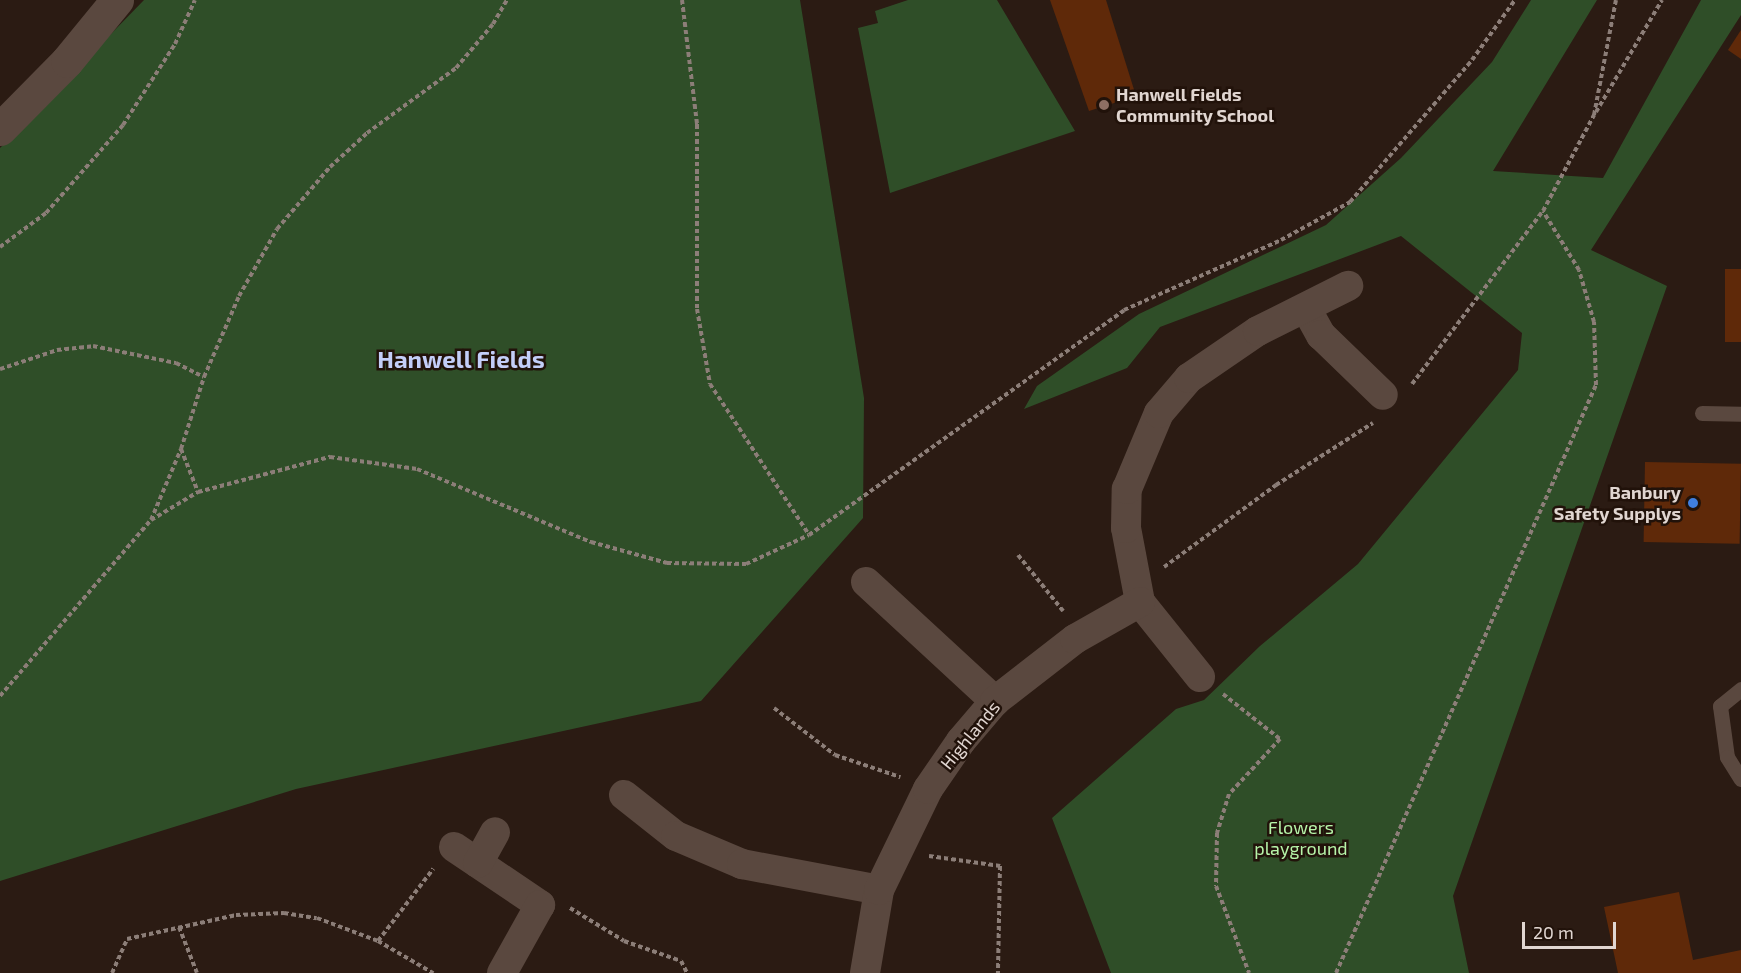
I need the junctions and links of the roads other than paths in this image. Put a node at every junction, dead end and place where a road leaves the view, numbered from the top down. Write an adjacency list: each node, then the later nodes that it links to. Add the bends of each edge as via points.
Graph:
1 (117, 0): 2 (street, via 67,61)
2 (0, 129)
3 (1348, 286): 4 (street)
4 (1307, 310): 5 (street, via 1321,335); 9 (street, via 1258,331 1206,363 1158,413 1127,489 1126,528)
5 (1383, 395)
6 (1702, 412): 7 (lane)
7 (1741, 414)
8 (866, 582): 12 (street)
9 (1140, 602): 10 (street); 12 (street, Highlands, via 1082,635)
10 (1200, 677)
11 (1741, 689): 13 (lane, via 1720,706 1727,757)
12 (995, 701): 16 (street, Highlands, via 928,789)
13 (1741, 779)
14 (624, 795): 16 (street, via 676,836 742,864)
15 (495, 832): 17 (street, via 466,855 540,905)
16 (879, 890): 18 (street, Highlands)
17 (502, 973)
18 (865, 973)

